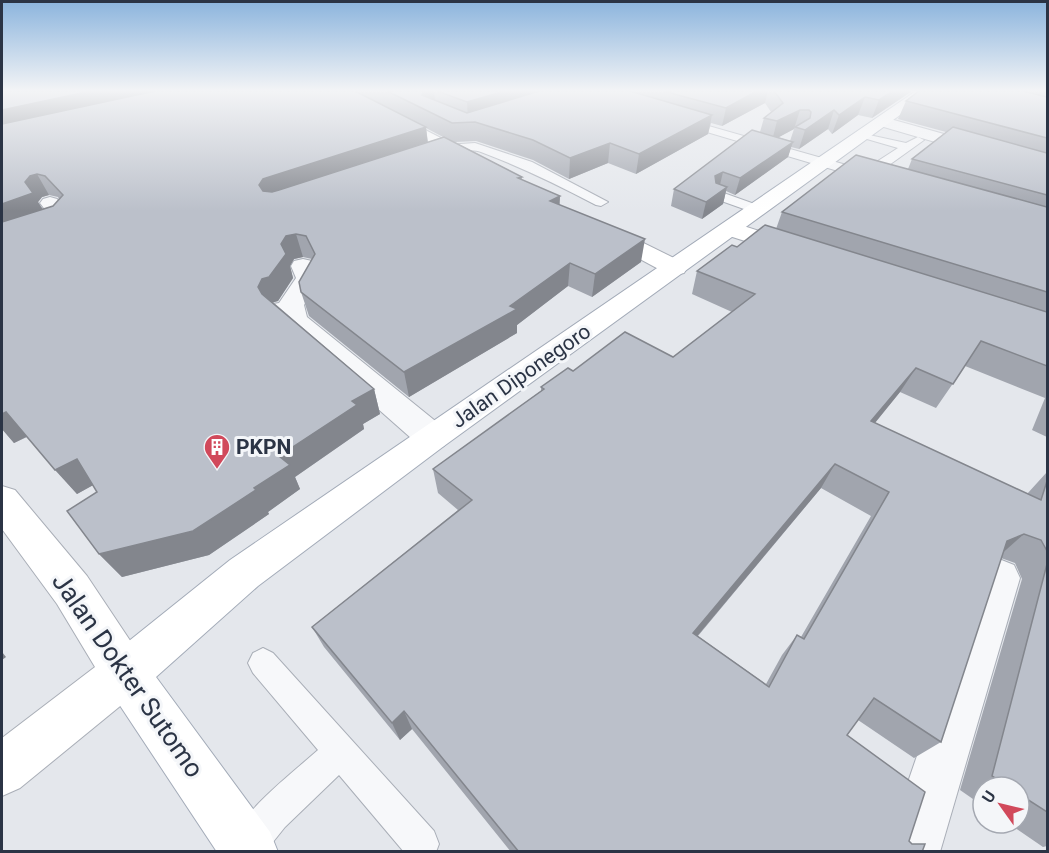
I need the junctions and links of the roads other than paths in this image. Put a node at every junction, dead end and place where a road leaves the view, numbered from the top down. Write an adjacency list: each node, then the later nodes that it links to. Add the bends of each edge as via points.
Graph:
1 (424, 131): 9 (main road)
2 (714, 131): 10 (lane)
3 (871, 131): 12 (main road, Jalan Diponegoro)
4 (877, 131): 8 (lane)
5 (882, 131): 13 (street)
6 (790, 138): 10 (lane)
7 (918, 140): 8 (lane)
8 (907, 147): 15 (lane)
9 (446, 148): 11 (street); 14 (main road); 19 (lane, via 475,146 528,165)
10 (772, 148): 12 (lane)
11 (425, 155)
12 (825, 163): 15 (lane); 20 (main road, Jalan Diponegoro)
13 (1047, 169)
14 (497, 174)
15 (865, 175): 16 (lane)
16 (886, 181)
17 (736, 185): 20 (lane, via 712,198)
18 (50, 202): 23 (street, via 62,217 58,221)
19 (601, 202)
20 (758, 210): 22 (main road, Jalan Diponegoro)
21 (591, 224): 26 (main road)
22 (731, 229): 24 (main road); 26 (main road, Jalan Diponegoro)
23 (2, 240)
24 (818, 258)
25 (303, 266): 27 (street, via 308,278 288,315)
26 (675, 268): 27 (main road, Jalan Diponegoro)
27 (432, 437): 31 (main road, Jalan Diponegoro, via 244,573)
28 (2, 501): 31 (main road, Jalan Dokter Sutomo, via 72,590)
29 (999, 578): 36 (street)
30 (263, 663): 32 (lane)
31 (125, 674): 33 (main road, Jalan Diponegoro); 35 (main road, Jalan Dokter Sutomo)
32 (340, 752): 34 (lane); 35 (lane, via 273,815)
33 (2, 770)
34 (421, 844)
35 (248, 849)
36 (912, 852)

